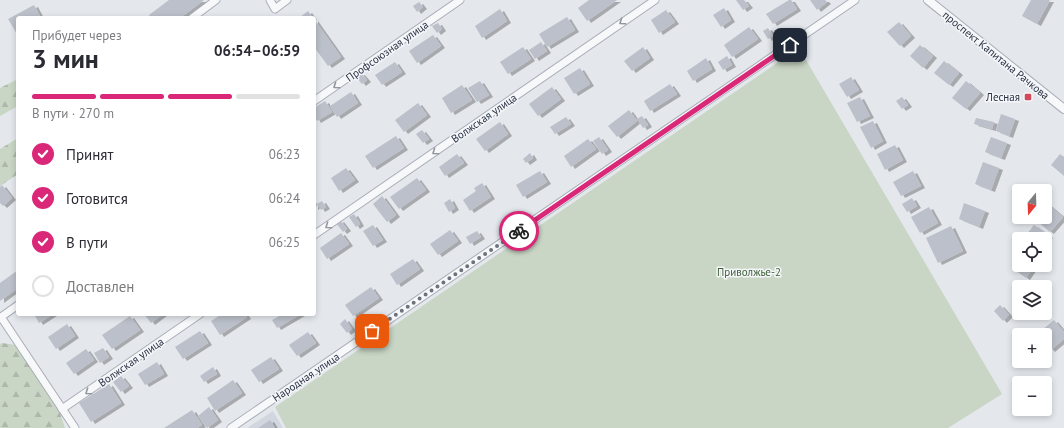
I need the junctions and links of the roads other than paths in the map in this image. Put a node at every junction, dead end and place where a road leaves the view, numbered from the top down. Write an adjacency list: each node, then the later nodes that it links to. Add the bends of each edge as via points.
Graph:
1 (216, 0): 8 (street)
2 (270, 0): 3 (street, via 275,9)
3 (287, 0)
4 (460, 0): 9 (street, Профсоюзная улица, one-way to 9)
5 (655, 0): 11 (street, Волжская улица, one-way to 11)
6 (855, 0): 16 (street, Народная улица)
7 (928, 0): 10 (street, проспект Капитана Рачкова)
8 (195, 16)
9 (316, 100)
10 (1064, 109)
11 (316, 234)
12 (16, 306): 14 (street, via 1,317)
13 (197, 316): 14 (street, Волжская улица, one-way to 14)
14 (62, 409): 15 (street)
15 (75, 428)
16 (232, 428)

